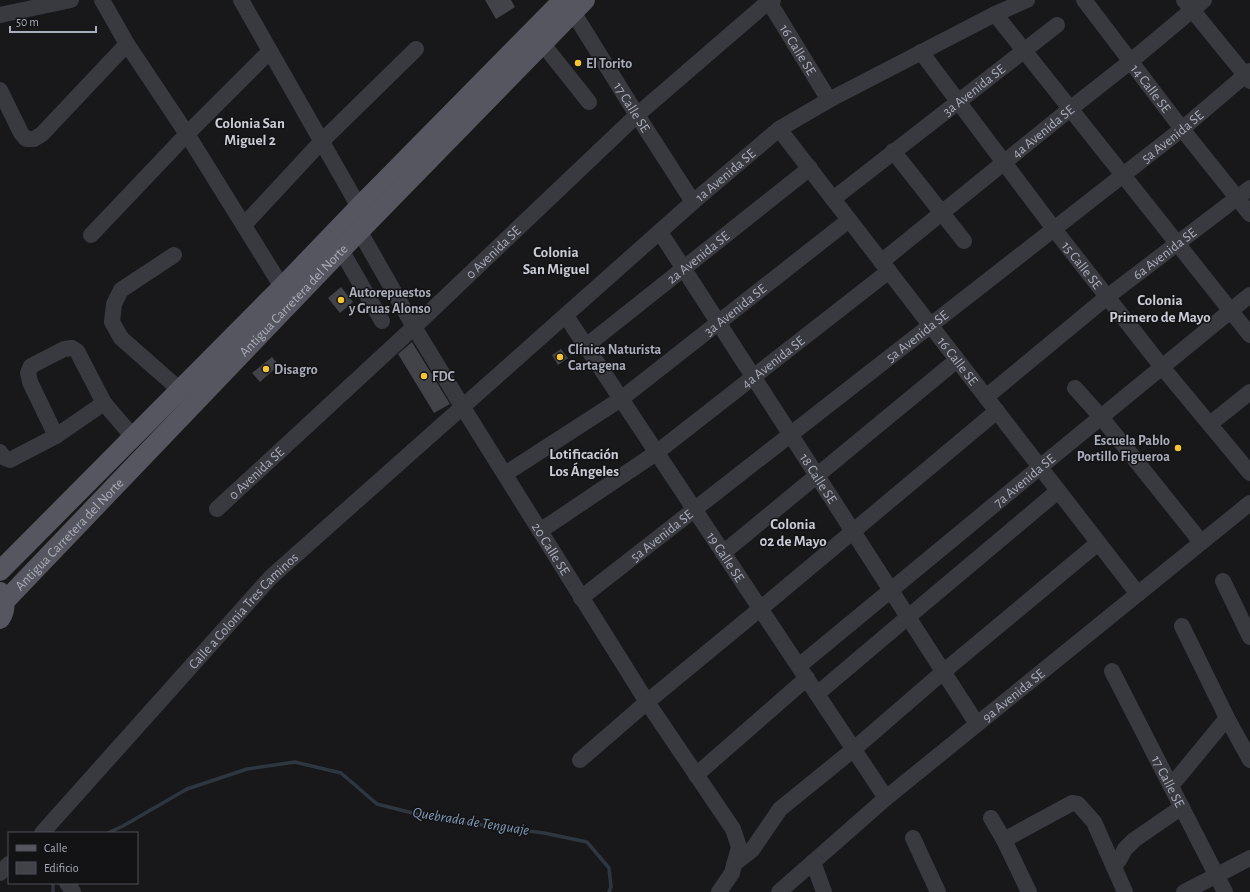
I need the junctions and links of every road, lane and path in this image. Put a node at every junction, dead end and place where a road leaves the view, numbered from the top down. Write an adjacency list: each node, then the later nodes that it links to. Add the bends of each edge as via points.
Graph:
1 (71, 0): 11 (street)
2 (102, 0): 14 (street)
3 (241, 0): 16 (street)
4 (770, 0): 22 (street, 16 Calle SE); 26 (street, 0 Avenida SE)
5 (1027, 0): 10 (street, 1a Avenida SE)
6 (1084, 0): 19 (street, 14 Calle SE)
7 (1204, 0): 9 (street, 4a Avenida SE)
8 (574, 4): 13 (main road, Antigua Carretera del Norte); 26 (street, 17 Calle SE); 39 (main road, Antigua Carretera del Norte)
9 (1188, 5): 19 (street, 4a Avenida SE); 20 (street)
10 (995, 14): 17 (street); 18 (street, 1a Avenida SE)
11 (0, 15)
12 (1057, 25): 17 (street, 3a Avenida SE)
13 (542, 43): 24 (street); 45 (main road, Antigua Carretera del Norte)
14 (127, 44): 21 (street, via 42,134 34,139 26,139 21,133); 29 (street)
15 (416, 49): 30 (street)
16 (270, 51): 29 (street); 30 (street)
17 (1024, 51): 23 (street, 3a Avenida SE); 25 (street)
18 (921, 52): 22 (street, 1a Avenida SE); 23 (street, 15 Calle SE)
19 (1131, 62): 25 (street, 4a Avenida SE); 28 (street, 14 Calle SE)
20 (1248, 76): 28 (street, 5a Avenida SE)
21 (1, 93)
22 (829, 100): 27 (street, 1a Avenida SE)
23 (958, 101): 31 (street, 3a Avenida SE); 32 (street, 15 Calle SE)
24 (589, 102)
25 (1070, 109): 32 (street, 4a Avenida SE); 34 (street)
26 (637, 115): 38 (street, 17 Calle SE); 62 (street, 0 Avenida SE)
27 (779, 129): 33 (street, 16 Calle SE); 38 (street, 1a Avenida SE)
28 (1182, 129): 34 (street, 5a Avenida SE); 36 (street, 14 Calle SE)
29 (187, 134): 43 (street); 47 (street)
30 (321, 142): 39 (street); 43 (street)
31 (893, 151): 37 (street, 3a Avenida SE); 40 (street)
32 (1004, 163): 40 (street, 4a Avenida SE); 44 (street, 15 Calle SE)
33 (810, 168): 37 (street, 16 Calle SE); 53 (street, 2a Avenida SE)
34 (1123, 175): 44 (street, 5a Avenida SE); 49 (street)
35 (1250, 188): 36 (street, 6a Avenida SE)
36 (1237, 198): 41 (street, 14 Calle SE); 49 (street, 6a Avenida SE)
37 (833, 199): 42 (street, 16 Calle SE)
38 (693, 202): 46 (street, 1a Avenida SE)
39 (359, 207): 54 (main road, Antigua Carretera del Norte)
40 (942, 213): 48 (street); 52 (street, 4a Avenida SE)
41 (1250, 214)
42 (849, 220): 52 (street, 16 Calle SE); 60 (street, 3a Avenida SE)
43 (244, 225): 54 (street)
44 (1054, 229): 56 (street, 15 Calle SE); 61 (street, 5a Avenida SE)
45 (360, 232): 50 (main road, Antigua Carretera del Norte); 62 (street, 20 Calle SE)
46 (660, 232): 53 (street, 18 Calle SE); 58 (street, 1a Avenida SE)
47 (91, 235)
48 (964, 241)
49 (1178, 244): 56 (street, 6a Avenida SE); 57 (street)
50 (341, 250): 59 (street); 101 (main road, Antigua Carretera del Norte)
51 (174, 255): 69 (street, via 121,290 114,304 112,322 121,338)
52 (885, 266): 61 (street, 16 Calle SE); 67 (street, 4a Avenida SE)
53 (684, 269): 60 (street, 18 Calle SE); 64 (street, 2a Avenida SE)
54 (282, 287): 69 (main road, Antigua Carretera del Norte)
55 (1250, 295): 57 (street, 7a Avenida SE)
56 (1108, 297): 66 (street, 15 Calle SE); 71 (street, 6a Avenida SE)
57 (1231, 311): 63 (street); 66 (street, 7a Avenida SE)
58 (566, 316): 64 (street, 19 Calle SE); 74 (street, 1a Avenida SE)
59 (382, 321)
60 (718, 323): 67 (street, 18 Calle SE); 72 (street, 3a Avenida SE)
61 (931, 325): 65 (street, 16 Calle SE); 78 (street, 5a Avenida SE)
62 (414, 326): 74 (street, 20 Calle SE); 89 (street, 0 Avenida SE)
63 (1250, 335)
64 (586, 346): 72 (street, 19 Calle SE)
65 (957, 360): 71 (street, 16 Calle SE); 86 (street)
66 (1162, 367): 76 (street, 7a Avenida SE); 77 (street, 15 Calle SE)
67 (753, 376): 78 (street, 18 Calle SE); 82 (street, 4a Avenida SE)
68 (1076, 388): 76 (street)
69 (180, 390): 80 (main road, Antigua Carretera del Norte)
70 (1250, 392): 77 (street)
71 (986, 397): 75 (street, 16 Calle SE)
72 (621, 399): 82 (street, 19 Calle SE); 85 (street, 3a Avenida SE)
73 (104, 403): 79 (street); 79 (street, via 77,351 72,348 64,349 31,366 28,373 30,382); 80 (street)
74 (462, 406): 85 (street, 20 Calle SE); 121 (street, Calle a Colonia Tres Caminos, via 271,577)
75 (997, 411): 83 (street, 16 Calle SE); 92 (street)
76 (1101, 417): 83 (street, 7a Avenida SE); 93 (street)
77 (1210, 424): 84 (street, 15 Calle SE)
78 (790, 435): 86 (street, 18 Calle SE); 90 (street, 5a Avenida SE)
79 (56, 436): 81 (street, via 10,460 6,460)
80 (133, 437): 96 (main road, Antigua Carretera del Norte)
81 (0, 452)
82 (656, 453): 90 (street, 19 Calle SE); 91 (street, 4a Avenida SE)
83 (1040, 467): 87 (street, 16 Calle SE); 98 (street, 7a Avenida SE)
84 (1250, 473)
85 (505, 474): 91 (street, 20 Calle SE)
86 (817, 476): 92 (street, 18 Calle SE); 95 (street)
87 (1058, 491): 94 (street, 16 Calle SE); 103 (street)
88 (1250, 503): 93 (street, 9a Avenida SE)
89 (217, 508)
90 (694, 510): 95 (street, 19 Calle SE); 100 (street, 5a Avenida SE)
91 (540, 531): 100 (street, 20 Calle SE)
92 (853, 532): 98 (street, 18 Calle SE); 102 (street)
93 (1201, 542): 99 (street, 9a Avenida SE)
94 (1098, 543): 99 (street, 16 Calle SE); 108 (street)
95 (723, 553): 102 (street, 19 Calle SE)
96 (0, 571)
97 (1223, 581): 105 (street)
98 (891, 590): 103 (street, 18 Calle SE); 107 (street, 7a Avenida SE)
99 (1138, 594): 112 (street, 9a Avenida SE)
100 (582, 598): 110 (street, 20 Calle SE)
101 (1, 604)
102 (760, 609): 107 (street, 19 Calle SE); 110 (street)
103 (908, 617): 108 (street, 18 Calle SE); 109 (street)
104 (1182, 626): 111 (street)
105 (1250, 637)
106 (1112, 671): 117 (street, 17 Calle SE)
107 (803, 672): 109 (street, 19 Calle SE); 116 (street, 7a Avenida SE)
108 (943, 672): 112 (street, 18 Calle SE); 113 (street)
109 (817, 694): 113 (street, 19 Calle SE)
110 (647, 702): 114 (street); 116 (street, 20 Calle SE)
111 (1227, 718): 115 (street); 117 (street)
112 (977, 724): 118 (street, 9a Avenida SE)
113 (854, 749): 118 (street, 19 Calle SE); 126 (street, via 780,809 752,850)
114 (580, 760)
115 (1250, 760)
116 (696, 775): 126 (street, 20 Calle SE, via 733,829 739,847)
117 (1171, 786): 119 (street, 17 Calle SE)
118 (886, 798): 125 (street, 9a Avenida SE)
119 (1182, 807): 128 (street, via 1134,840); 130 (street, 17 Calle SE)
120 (991, 818): 123 (street)
121 (42, 832)
122 (913, 838): 134 (street)
123 (1004, 840): 128 (street, via 1072,804 1078,804 1094,822); 135 (street)
124 (1250, 858): 130 (street)
125 (813, 862): 132 (street, 9a Avenida SE); 133 (street)
126 (734, 864): 131 (street, 20 Calle SE)
127 (8, 865): 129 (street)
128 (1114, 866): 136 (street)
129 (0, 873)
130 (1217, 875): 137 (street); 138 (street, 17 Calle SE)
131 (720, 892)
132 (779, 892)
133 (824, 892)
134 (938, 892)
135 (1029, 892)
136 (1125, 892)
137 (1184, 892)
138 (1226, 892)

